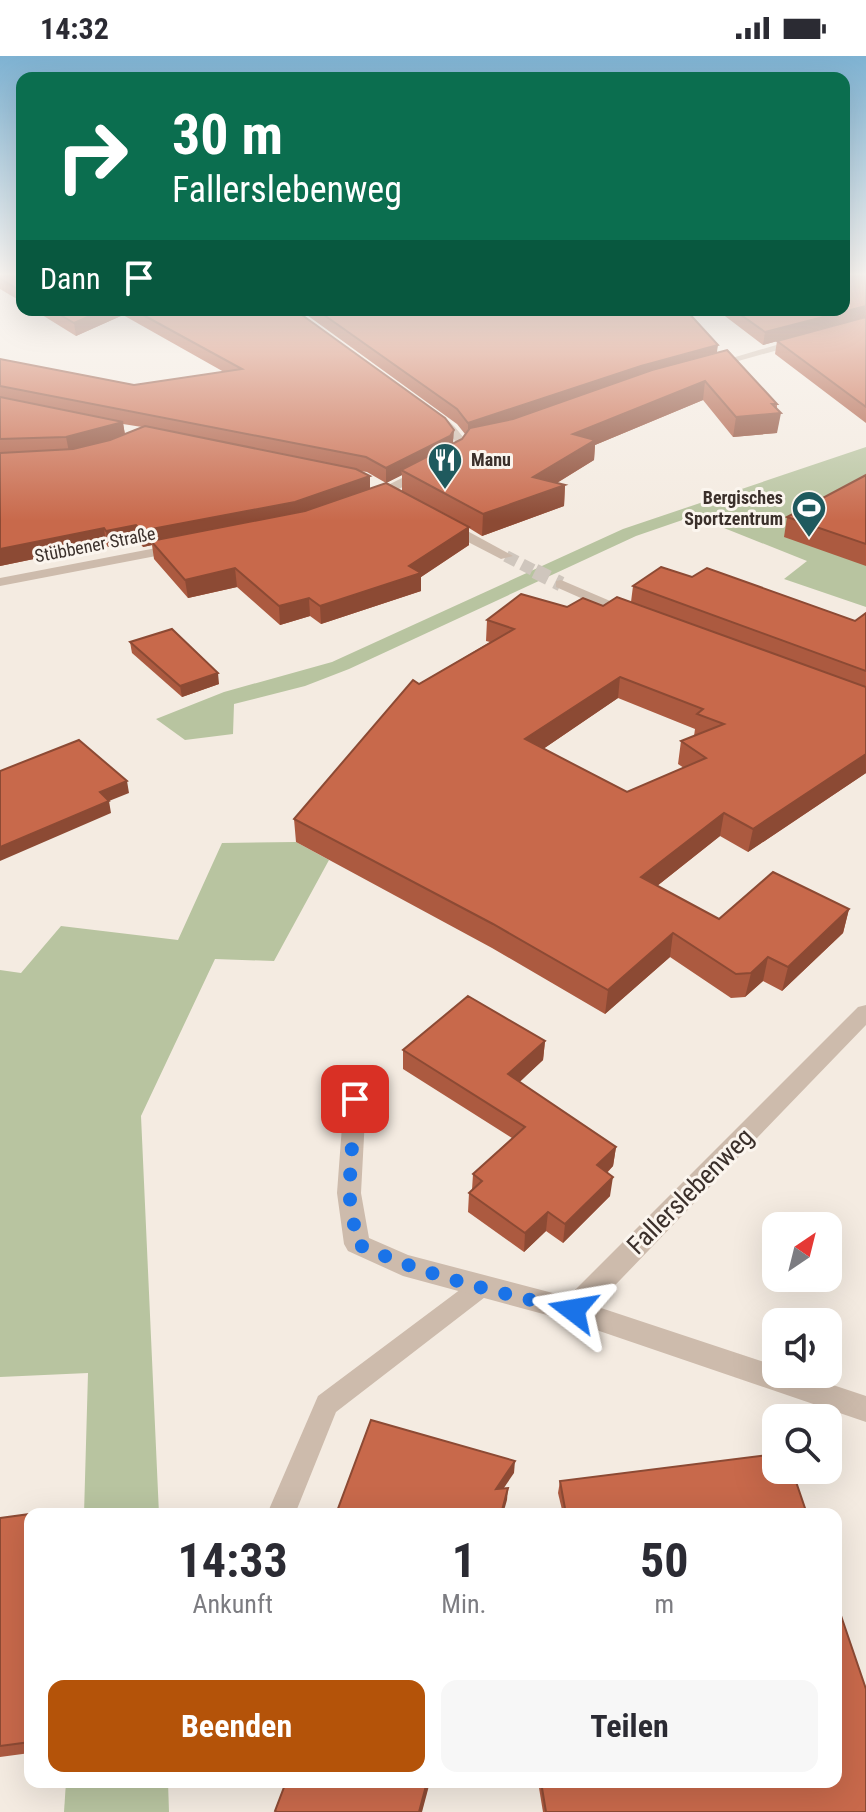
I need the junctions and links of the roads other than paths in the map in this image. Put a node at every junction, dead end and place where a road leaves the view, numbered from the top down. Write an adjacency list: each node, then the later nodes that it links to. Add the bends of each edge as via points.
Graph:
1 (739, 358): 2 (street)
2 (701, 369)
3 (426, 411): 5 (street, via 469,443 447,461)
4 (374, 482): 5 (street)
5 (389, 491): 6 (street); 7 (street)
6 (402, 498)
7 (353, 506)
8 (429, 514): 10 (street)
9 (186, 546): 11 (street, Stübbener Straße)
10 (506, 556)
11 (0, 582)
12 (561, 584): 13 (street)
13 (641, 619)
14 (866, 1012): 17 (street, Fallerslebenweg)
15 (355, 1099): 16 (street, via 349,1193 357,1244 403,1265)
16 (481, 1287): 17 (street); 19 (lane, via 327,1404)
17 (573, 1310): 18 (street)
18 (866, 1409)
19 (284, 1508)

